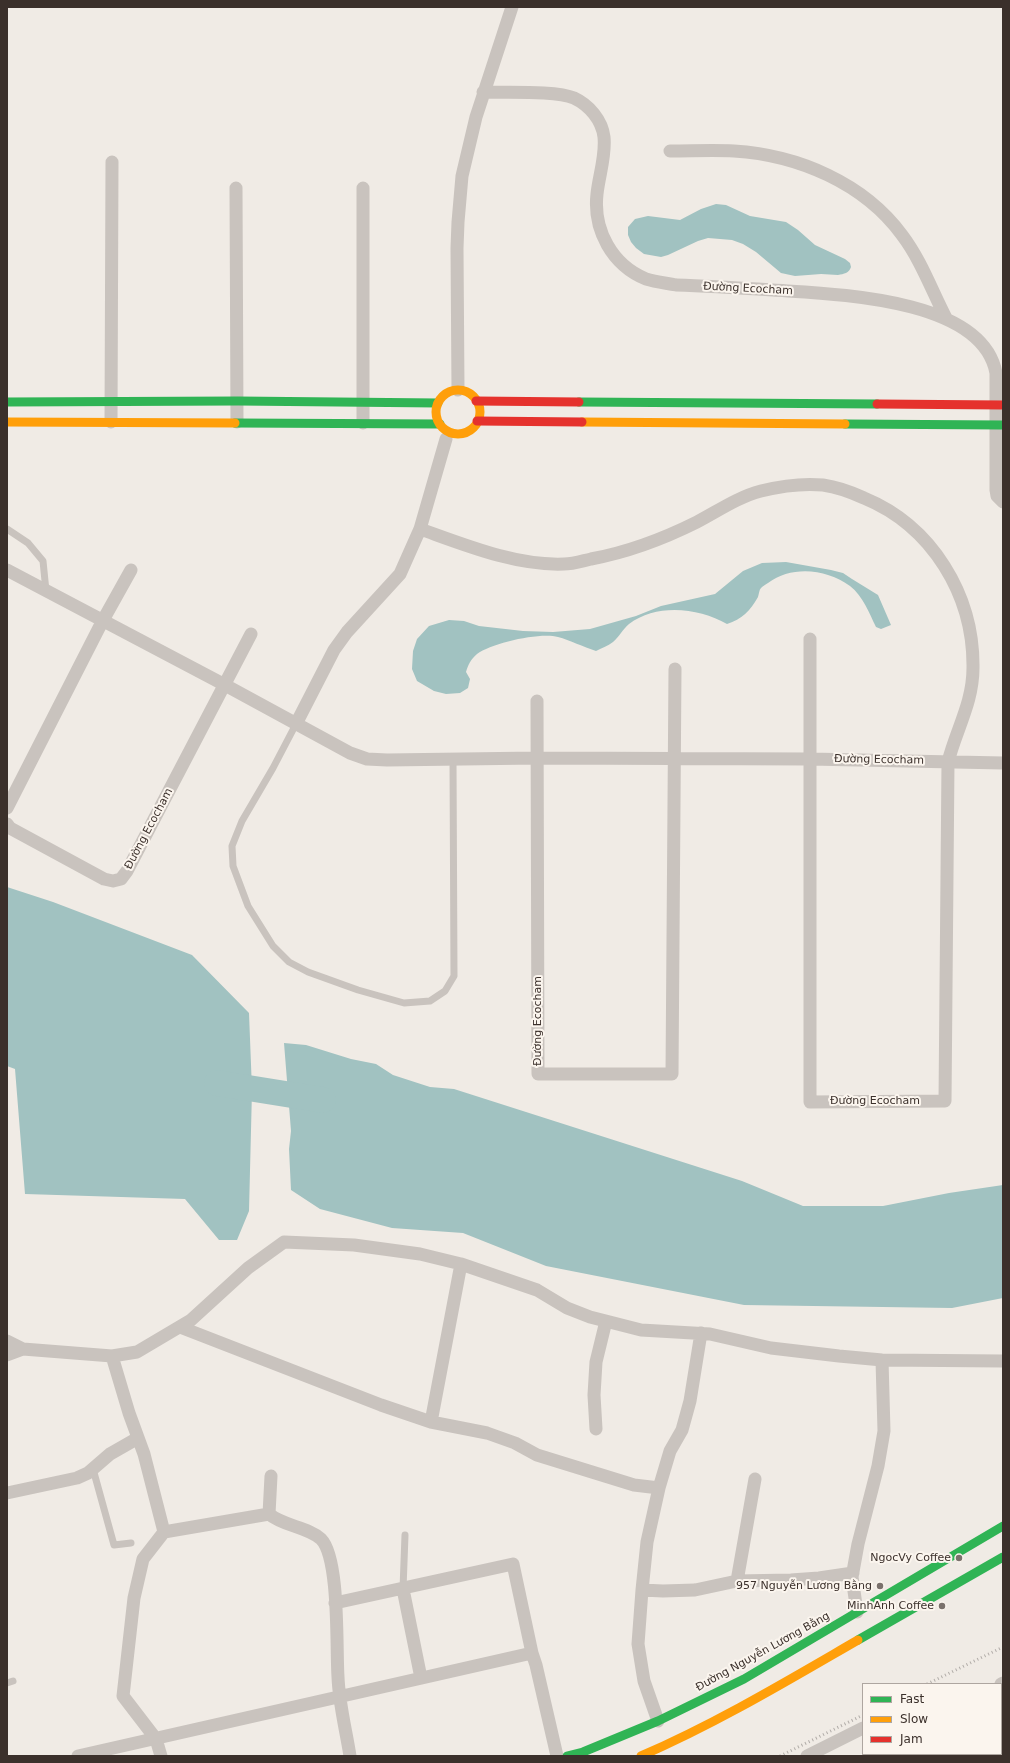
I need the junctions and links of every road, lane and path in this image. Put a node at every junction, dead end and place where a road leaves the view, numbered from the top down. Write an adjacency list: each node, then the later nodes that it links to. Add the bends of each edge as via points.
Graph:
1 (512, 7): 2 (street)
2 (483, 92): 7 (street, Đường Ecocham, via 563,94 578,100 594,114 604,137 596,203 599,225 611,252 636,274 659,282 676,284 861,297 909,306); 8 (street, via 466,153 459,200)
3 (670, 151): 7 (street, via 735,151 770,156 825,174 858,191 875,204 904,236)
4 (112, 162): 12 (street)
5 (236, 188): 9 (street)
6 (363, 188): 13 (street)
7 (946, 318): 15 (street, Đường Ecocham, via 975,338 992,358)
8 (458, 390): 10 (main road, via 469,393); 14 (main road, via 446,394)
9 (238, 401): 12 (main road); 13 (main road); 19 (street)
10 (476, 401): 15 (main road); 16 (main road, via 479,411)
11 (7, 402): 12 (main road)
12 (111, 402): 18 (street)
13 (363, 402): 14 (main road); 20 (street)
14 (438, 403): 21 (main road, via 436,415)
15 (1000, 405): 22 (street, Đường Ecocham)
16 (477, 421): 21 (main road, via 470,430 458,434 449,432); 22 (main road)
17 (7, 422): 18 (main road)
18 (111, 422): 19 (main road)
19 (238, 422): 20 (main road)
20 (363, 423): 21 (main road)
21 (440, 424)
22 (1000, 425): 24 (street, Đường Ecocham, via 996,490 997,496)
23 (446, 440): 26 (street)
24 (1003, 502)
25 (7, 529): 29 (lane, via 28,543 43,561)
26 (420, 529): 36 (street, via 400,574 334,650); 41 (street, Đường Ecocham, via 476,549 529,561 565,564 615,555 662,539 739,499 792,485 823,485 851,492 878,503 902,519 942,560 956,585 966,612 972,641 973,670 970,696)
27 (7, 570): 29 (street, Đường Ecocham)
28 (131, 570): 30 (street)
29 (46, 591): 30 (street, Đường Ecocham)
30 (102, 622): 34 (street, Đường Ecocham); 43 (street)
31 (251, 634): 34 (street, Đường Ecocham)
32 (810, 639): 40 (street, Đường Ecocham)
33 (675, 669): 38 (street, Đường Ecocham)
34 (225, 685): 36 (street, Đường Ecocham); 44 (street, Đường Ecocham, via 121,879 113,882 104,879)
35 (537, 701): 37 (street, Đường Ecocham)
36 (296, 724): 39 (street, Đường Ecocham, via 366,759); 39 (lane, via 242,821 232,846 233,866 248,906 273,946 289,962 358,990 404,1003 430,1001 445,991 454,976)
37 (537, 758): 38 (street, Đường Ecocham); 38 (street, Đường Ecocham, via 538,1074 672,1074); 39 (street, Đường Ecocham)
38 (675, 758): 40 (street, Đường Ecocham)
39 (453, 759)
40 (810, 759): 41 (street, Đường Ecocham); 41 (street, Đường Ecocham, via 810,1102 945,1101)
41 (948, 762): 42 (street, Đường Ecocham)
42 (1003, 763)
43 (7, 808)
44 (7, 824)
45 (461, 1264): 46 (street, via 537,1290 567,1308); 47 (street, via 420,1254 354,1245 284,1242 248,1268 191,1320); 55 (street)
46 (606, 1321): 48 (street, via 641,1330); 56 (street, via 596,1362)
47 (180, 1326): 52 (street, via 137,1352); 55 (street, via 381,1406)
48 (705, 1333): 53 (street, via 771,1348); 61 (street, via 682,1430 670,1451)
49 (7, 1340): 50 (street)
50 (23, 1348): 51 (street); 52 (street)
51 (7, 1355)
52 (112, 1356): 57 (street)
53 (882, 1360): 54 (street); 69 (street, via 884,1431)
54 (1003, 1361)
55 (431, 1422): 61 (street, via 487,1433 515,1443 537,1455 634,1485)
56 (596, 1429)
57 (138, 1438): 58 (street, via 110,1454); 65 (street)
58 (93, 1469): 62 (street, via 77,1478); 67 (lane, via 114,1545)
59 (271, 1476): 63 (street)
60 (755, 1479): 70 (street)
61 (659, 1488): 72 (street, via 647,1542)
62 (7, 1492)
63 (269, 1514): 65 (street); 73 (street, via 274,1519 315,1535 328,1549)
64 (1003, 1526): 74 (main road, Đường Nguyễn Lương Bằng)
65 (164, 1532): 80 (street, via 143,1560 134,1598 123,1696)
66 (406, 1535): 71 (lane)
67 (131, 1543)
68 (1003, 1557): 87 (main road, via 724,1717)
69 (853, 1573): 70 (street, via 791,1580); 74 (street)
70 (738, 1581): 72 (street, via 678,1592)
71 (403, 1589): 73 (street); 75 (street, via 513,1564); 76 (street)
72 (642, 1590): 78 (street, via 638,1644 644,1681)
73 (335, 1603): 77 (street)
74 (857, 1612): 78 (main road, Đường Nguyễn Lương Bằng, via 744,1679)
75 (532, 1653): 76 (street); 85 (street)
76 (421, 1678): 77 (street)
77 (340, 1696): 80 (street); 84 (street)
78 (658, 1721): 86 (main road, Đường Nguyễn Lương Bằng, via 583,1752)
79 (862, 1729): 81 (street)
80 (156, 1739): 82 (street); 83 (street)
81 (812, 1755)
82 (78, 1756)
83 (161, 1756)
84 (350, 1756)
85 (557, 1756)
86 (567, 1756)
87 (641, 1756)

